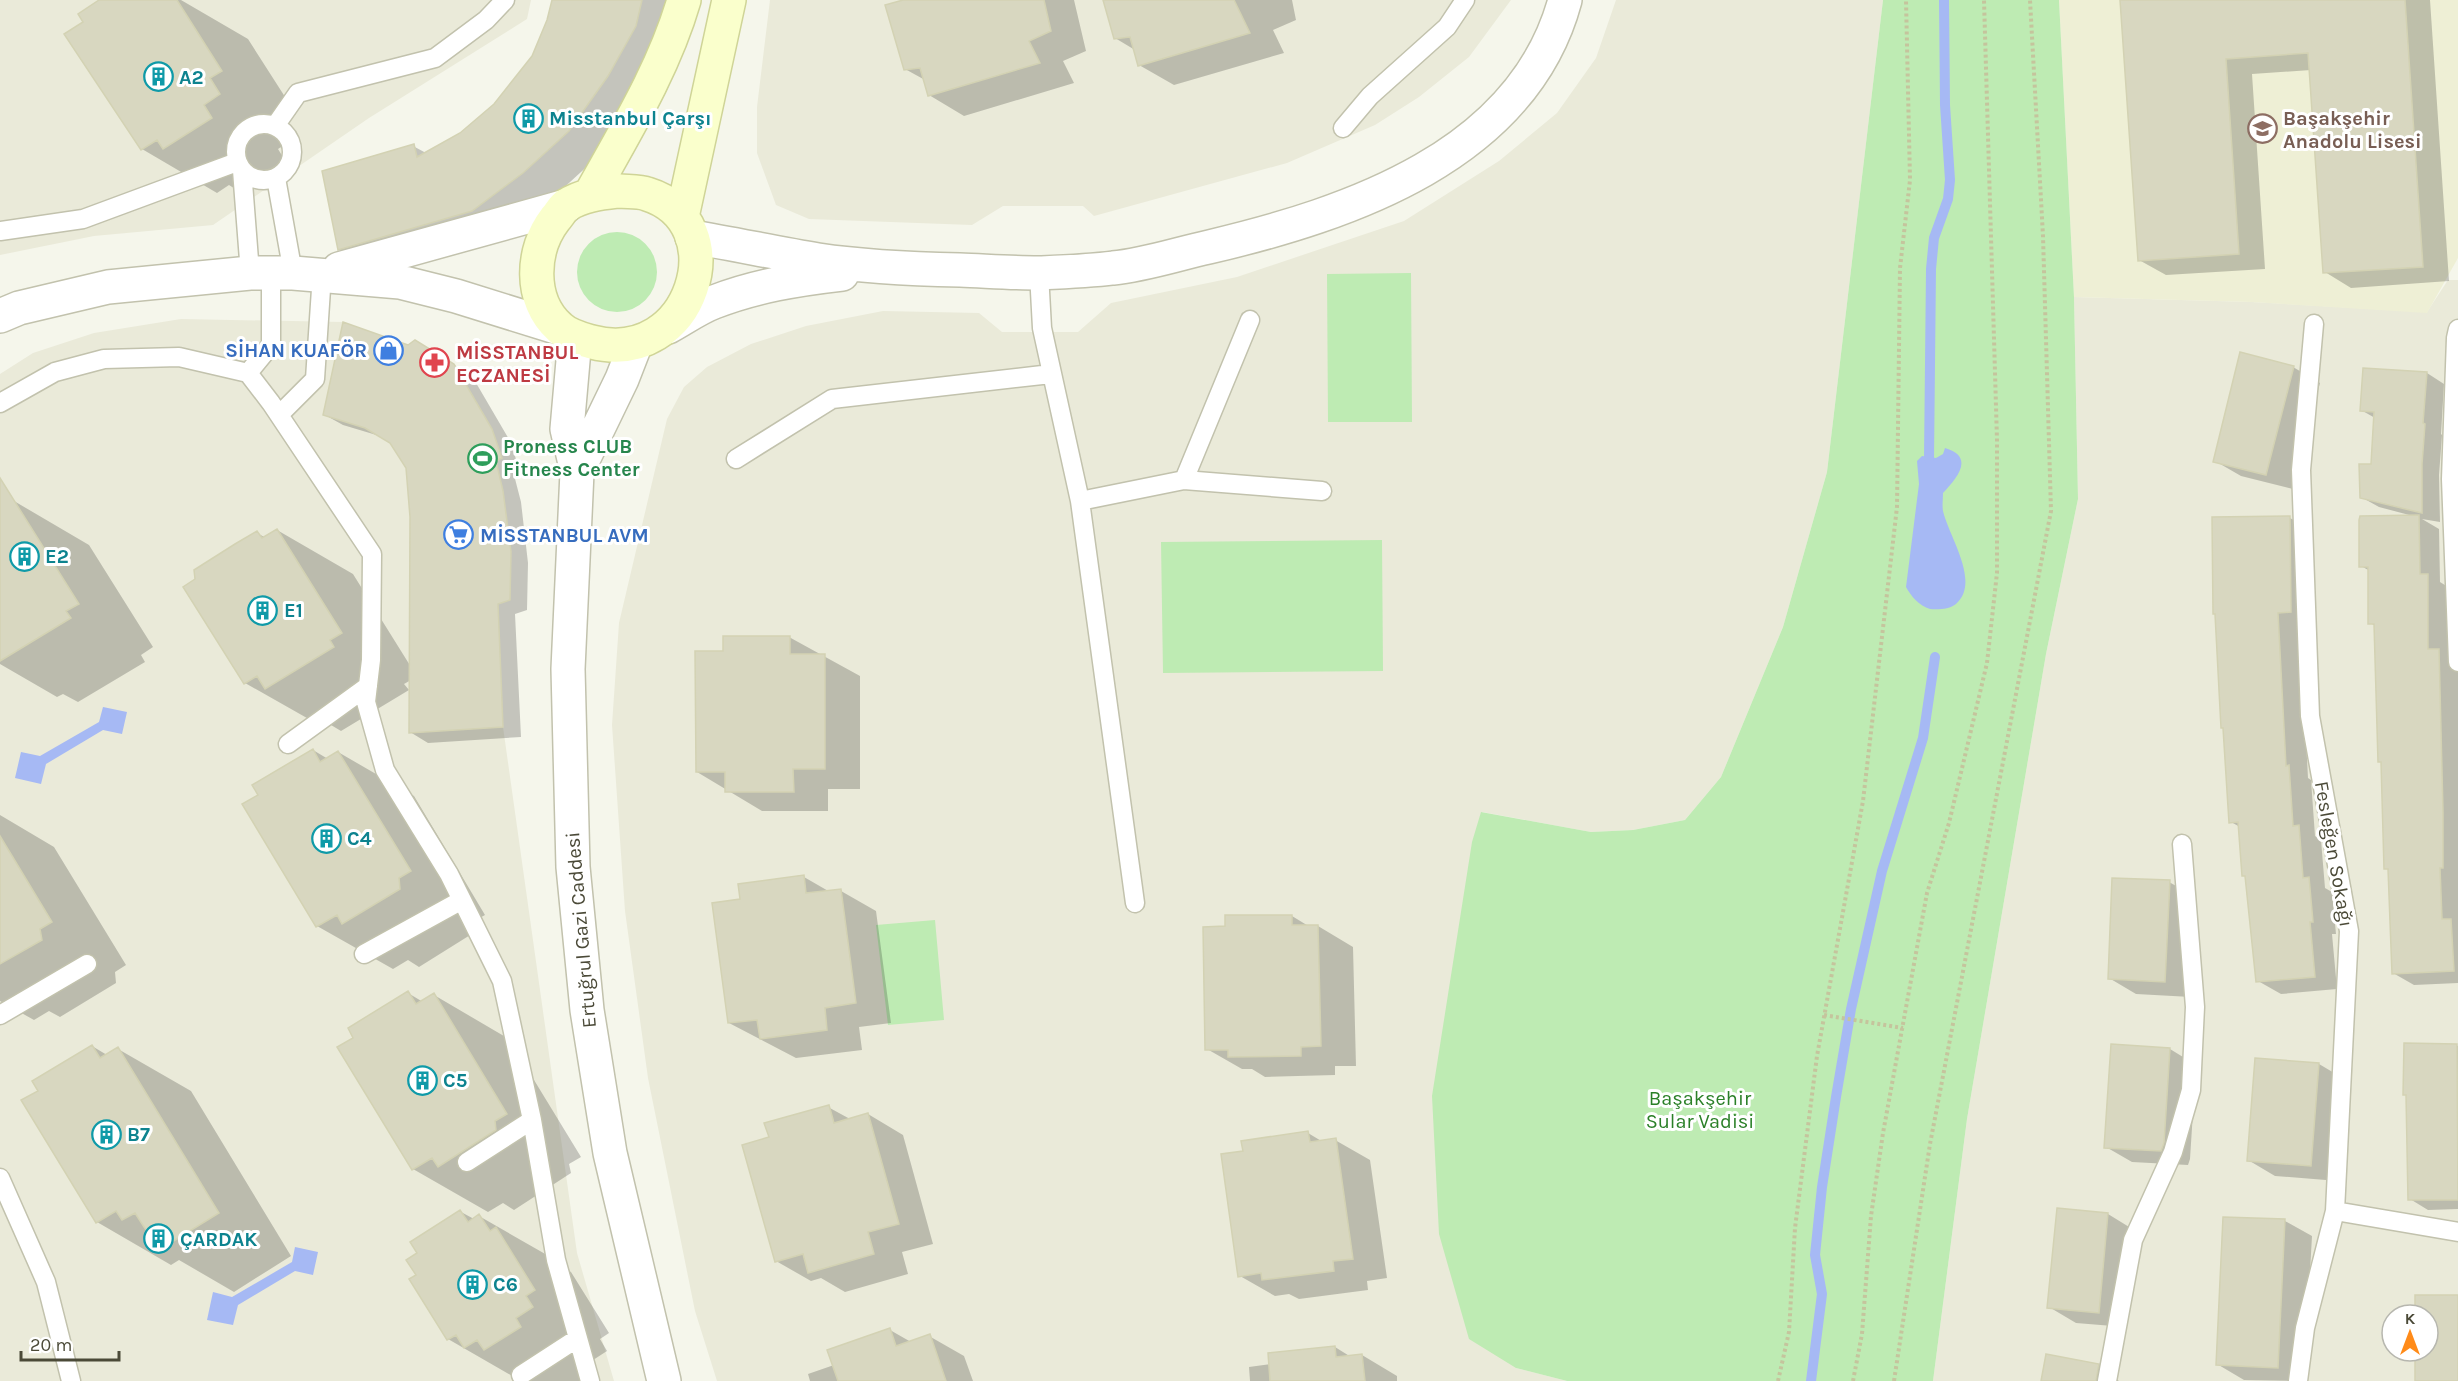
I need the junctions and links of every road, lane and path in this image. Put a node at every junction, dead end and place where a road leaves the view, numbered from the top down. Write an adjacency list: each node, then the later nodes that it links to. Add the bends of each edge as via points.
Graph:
1 (505, 0): 9 (lane, via 486,20 435,58 298,93)
2 (684, 0): 13 (main road, via 674,33 640,105)
3 (729, 0): 14 (main road)
4 (1465, 0): 10 (lane, via 1447,27 1370,96)
5 (1566, 0): 18 (street, via 1532,77 1502,112 1455,149 1400,183 1341,210 1263,234 1114,268)
6 (1906, 0): 44 (path, via 1910,180 1900,268 1897,507 1863,801)
7 (1984, 0): 45 (path, via 1997,440 1997,573 1987,663 1949,823 1927,893)
8 (2030, 0): 58 (path, via 2043,236 2051,511 1932,1132)
9 (275, 126): 11 (lane, via 248,129 237,143); 12 (lane, via 283,131 292,147 289,165)
10 (1343, 128)
11 (239, 166): 12 (lane, via 257,180); 15 (lane, via 83,219); 17 (lane)
12 (276, 177): 17 (lane)
13 (578, 200): 14 (main road, via 620,190 647,194 669,206); 17 (street); 24 (main road, via 547,230 538,257 537,284 542,306)
14 (687, 227): 16 (street, via 818,260); 22 (main road, via 696,264 694,281 685,304)
15 (0, 231)
16 (891, 268): 18 (street); 22 (street, via 792,279 760,287 712,303)
17 (284, 273): 19 (street, via 108,287); 24 (street, via 400,282); 26 (lane, via 271,345); 29 (lane, via 315,379)
18 (1039, 273): 27 (lane, via 1042,328)
19 (0, 316)
20 (1250, 320): 32 (lane)
21 (2314, 324): 49 (lane, Fesleğen Sokağı, via 2301,470 2310,716 2349,931)
22 (668, 327): 25 (main road)
23 (2458, 329): 35 (lane, via 2451,478)
24 (567, 333): 25 (main road, via 608,346); 31 (street, via 567,429)
25 (636, 343): 31 (street)
26 (248, 374): 28 (lane, via 179,357 104,359 55,372); 29 (lane)
27 (1051, 374): 30 (lane, via 832,399); 34 (lane)
28 (0, 403)
29 (279, 415): 36 (lane, via 372,554)
30 (736, 459)
31 (577, 472): 55 (street, Ertuğrul Gazi Caddesi, via 568,669 573,867 586,1010 610,1153)
32 (1184, 480): 33 (lane); 34 (lane)
33 (1322, 490)
34 (1080, 501): 40 (lane)
35 (2458, 662)
36 (368, 686): 37 (lane); 39 (lane, via 366,702 385,770)
37 (288, 744)
38 (2182, 844): 59 (lane, via 2195,1007 2191,1090 2173,1152 2133,1240)
39 (462, 900): 41 (lane); 46 (lane, via 502,981)
40 (1135, 903)
41 (364, 954)
42 (87, 964): 43 (lane)
43 (0, 1015)
44 (1824, 1015): 45 (path); 56 (path, via 1795,1228 1789,1332)
45 (1903, 1028): 57 (path, via 1882,1133 1862,1334)
46 (532, 1120): 47 (lane); 51 (lane, via 556,1260)
47 (468, 1162)
48 (0, 1178): 53 (lane, via 46,1282)
49 (2335, 1211): 50 (lane); 60 (lane, Fesleğen Sokağı, via 2306,1328)
50 (2458, 1232)
51 (578, 1338): 52 (lane); 54 (lane)
52 (521, 1375)
53 (71, 1381)
54 (590, 1381)
55 (664, 1381)
56 (1778, 1381)
57 (1852, 1381)
58 (1894, 1381)
59 (2107, 1381)
60 (2298, 1381)

